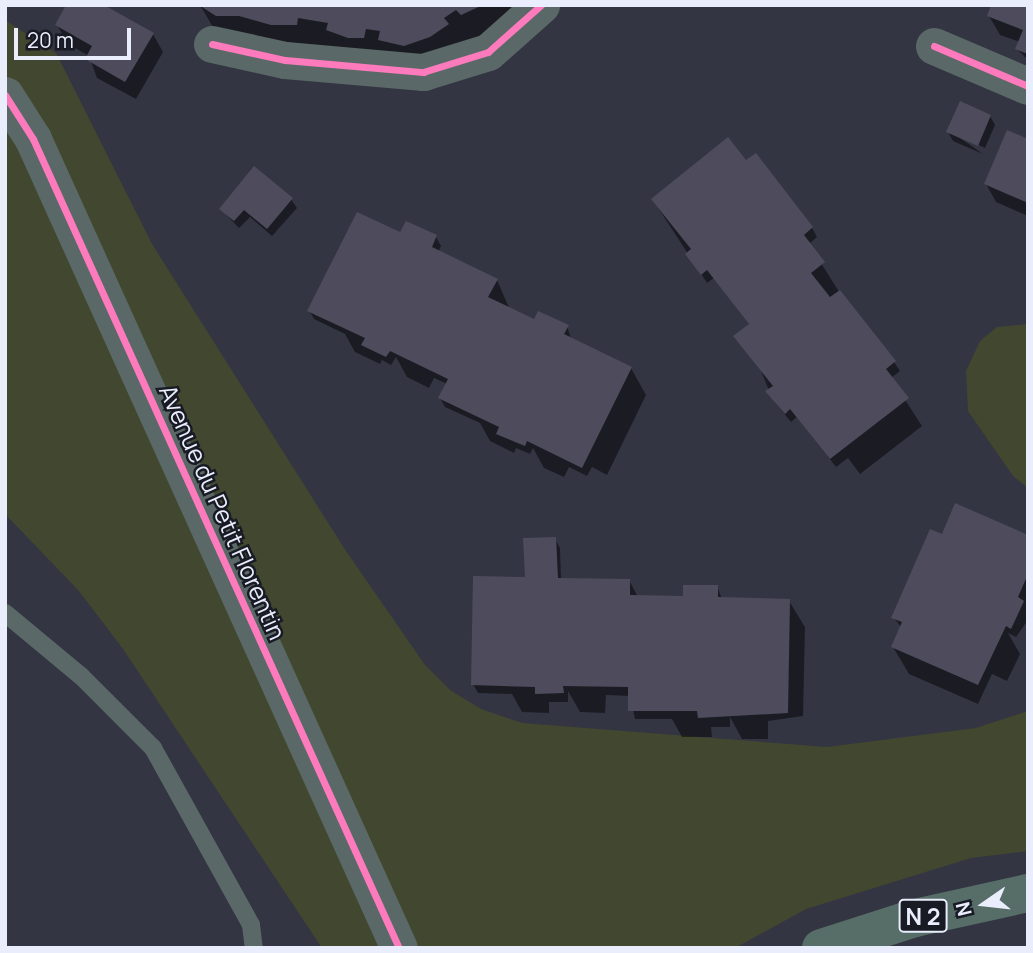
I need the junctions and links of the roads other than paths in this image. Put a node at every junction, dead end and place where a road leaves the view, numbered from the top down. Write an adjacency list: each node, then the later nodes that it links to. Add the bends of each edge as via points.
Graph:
1 (541, 5): 2 (street, via 488,52 424,72 285,60)
2 (212, 44)
3 (934, 46): 4 (street)
4 (1028, 86)
5 (5, 95): 9 (street, Avenue du Petit Florentin, via 33,139)
6 (5, 613): 8 (lane, via 81,676 153,748 251,925)
7 (1028, 893): 10 (main road, N 2, via 915,918)
8 (254, 948)
9 (399, 948)
10 (821, 948)

